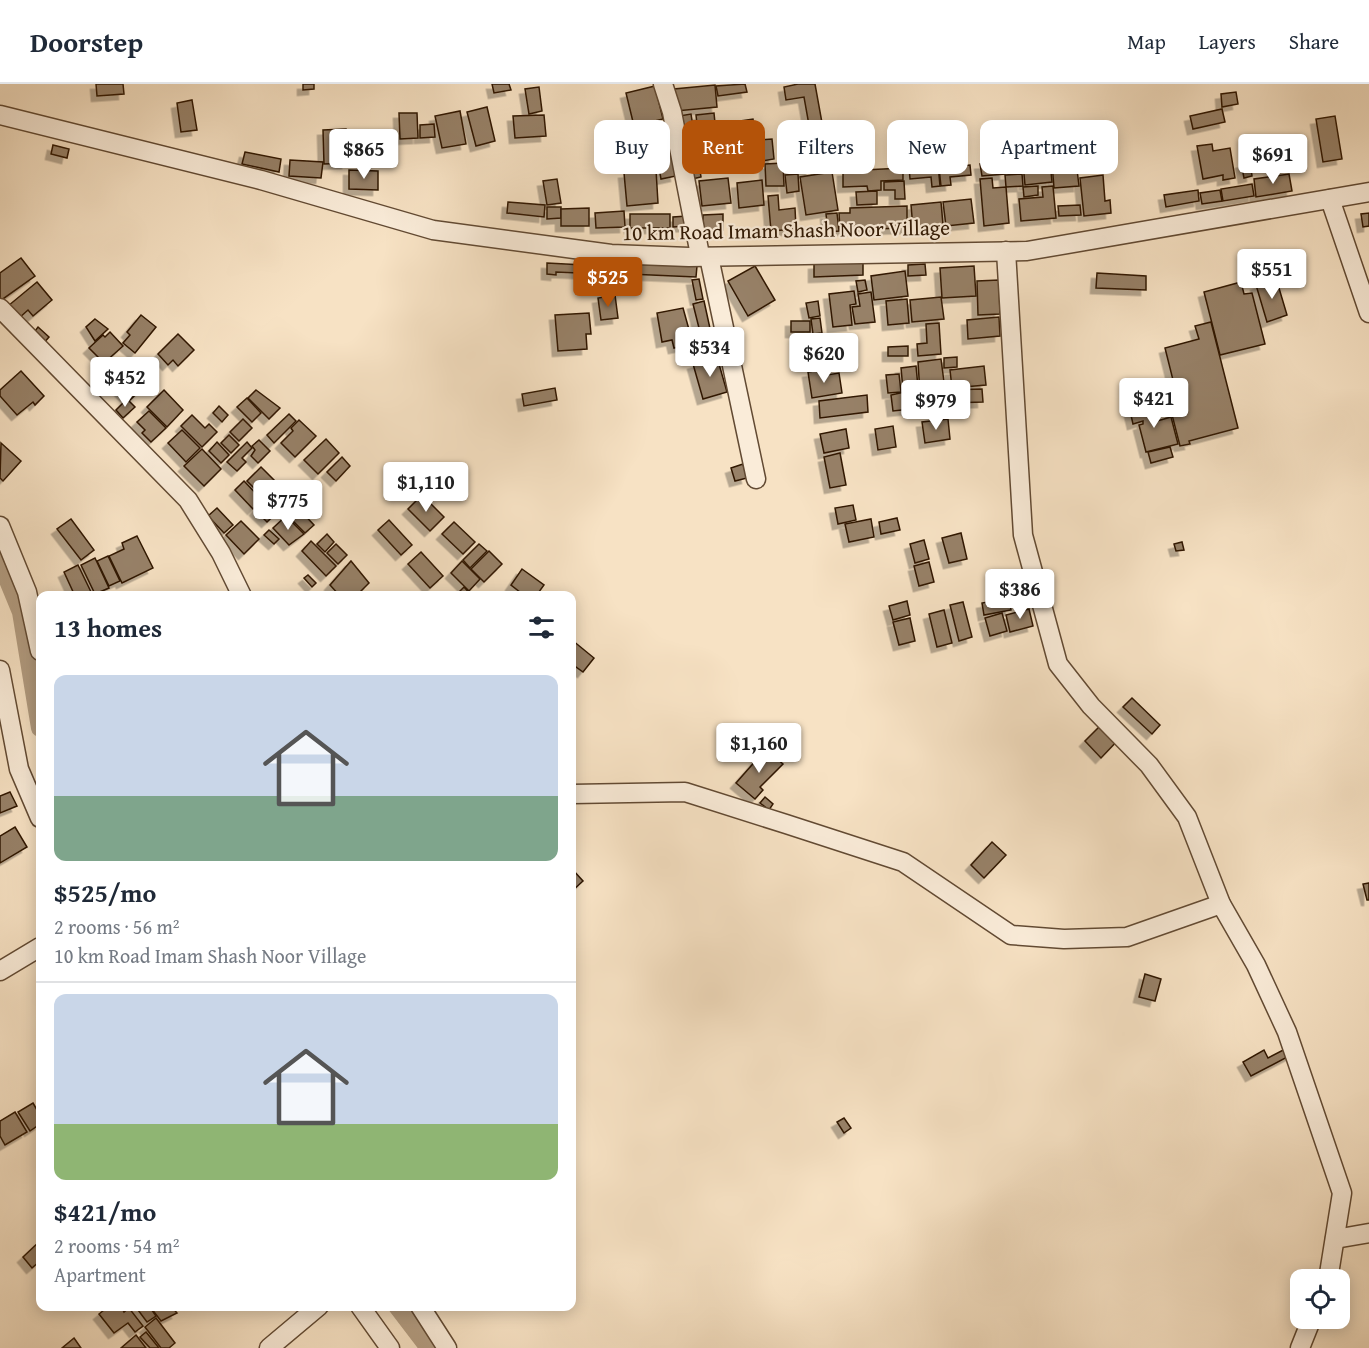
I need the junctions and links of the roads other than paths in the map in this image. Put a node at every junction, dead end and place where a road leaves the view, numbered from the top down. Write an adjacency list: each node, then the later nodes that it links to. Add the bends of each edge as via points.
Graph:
1 (663, 84): 6 (street)
2 (0, 115): 6 (street, 10 km Road Imam Shash Noor Village, via 261,180 433,230 611,254)
3 (1369, 192): 4 (street, 10 km Road Imam Shash Noor Village)
4 (1330, 199): 5 (street, 10 km Road Imam Shash Noor Village, via 1027,250); 8 (street)
5 (1006, 250): 6 (street, 10 km Road Imam Shash Noor Village); 16 (street, via 1023,535 1058,664 1091,706 1149,765 1187,817)
6 (704, 256): 9 (street)
7 (0, 308): 11 (street, via 188,500)
8 (1369, 312)
9 (756, 479)
10 (0, 526): 12 (street, via 27,592)
11 (240, 591)
12 (36, 633)
13 (0, 670): 15 (street, via 19,770)
14 (576, 794): 16 (street, via 685,792 786,824 903,862 1011,935 1064,939 1127,937)
15 (36, 809)
16 (1221, 904): 20 (street, via 1256,965 1287,1032 1342,1193)
17 (36, 949): 18 (street)
18 (0, 971)
19 (1369, 1233): 20 (street)
20 (1335, 1239): 21 (street)
21 (1330, 1269)
22 (313, 1311): 26 (street)
23 (364, 1311): 27 (street)
24 (423, 1311): 28 (street)
25 (1307, 1329): 29 (street)
26 (268, 1348)
27 (390, 1348)
28 (447, 1348)
29 (1299, 1348)

